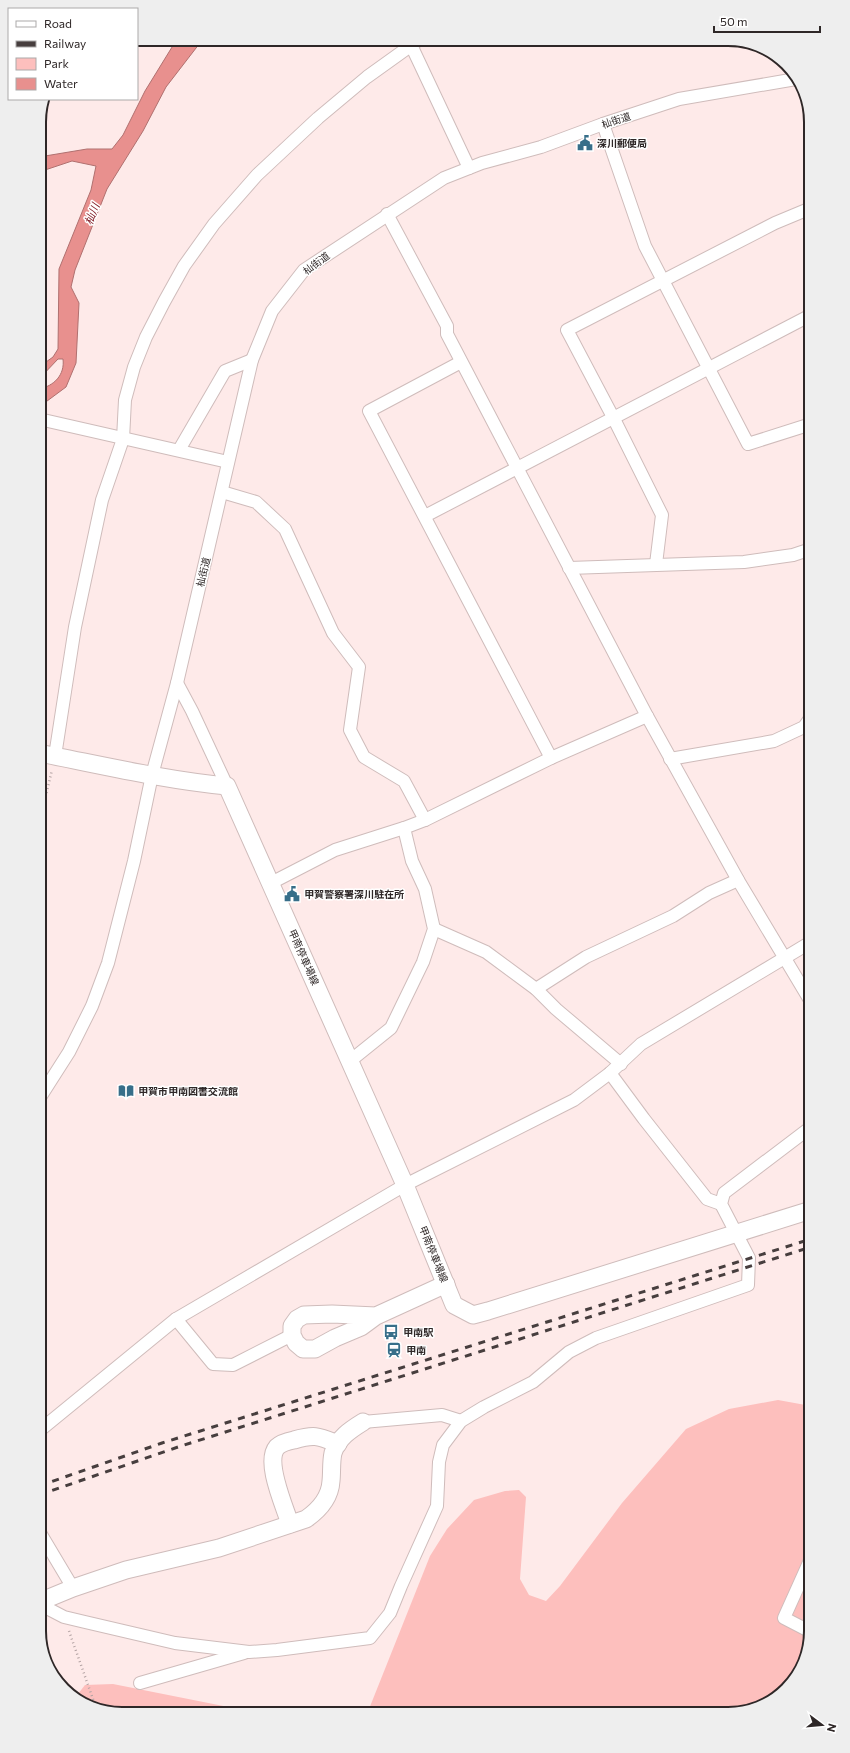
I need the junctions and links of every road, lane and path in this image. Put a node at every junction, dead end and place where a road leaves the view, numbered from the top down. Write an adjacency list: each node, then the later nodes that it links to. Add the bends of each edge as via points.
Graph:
1 (410, 46): 16 (street, via 318,118 257,175 214,224 184,266 146,337 125,400)
2 (417, 46): 5 (street)
3 (790, 79): 4 (street, 杣街道, via 679,99)
4 (603, 124): 5 (street, 杣街道, via 541,147); 8 (street, via 645,246)
5 (469, 168): 7 (street, 杣街道, via 444,178)
6 (804, 211): 8 (street, via 775,223)
7 (387, 214): 10 (street, 杣街道, via 304,270 272,311); 11 (street, via 447,326 447,334)
8 (664, 281): 12 (street); 13 (street, via 567,330)
9 (804, 319): 12 (street)
10 (252, 360): 17 (street, via 225,371); 18 (street, 杣街道)
11 (461, 362): 19 (street); 21 (street, via 369,411)
12 (709, 368): 13 (street); 15 (street, via 748,444)
13 (614, 419): 19 (street); 23 (street, via 662,515)
14 (46, 421): 16 (street)
15 (804, 426)
16 (120, 439): 17 (street); 28 (street, via 102,500)
17 (179, 450): 18 (street)
18 (228, 462): 20 (street, 杣街道)
19 (516, 468): 21 (street); 24 (street)
20 (222, 492): 25 (street, 杣街道); 33 (street, via 256,502 285,529 333,633 359,667 350,730 364,757 404,781)
21 (425, 516): 29 (street)
22 (804, 551): 23 (street, via 744,562)
23 (656, 564): 24 (street)
24 (569, 568): 26 (street)
25 (178, 683): 31 (street, 杣街道); 32 (street)
26 (647, 716): 29 (street); 30 (street)
27 (804, 727): 30 (street, via 774,741)
28 (46, 754): 31 (street)
29 (551, 758): 33 (street)
30 (670, 759): 35 (street)
31 (152, 775): 32 (street); 45 (street, 杣街道, via 134,861 108,963 92,1006 69,1052)
32 (227, 786): 36 (street, 甲南停車場線)
33 (425, 820): 34 (street)
34 (404, 828): 36 (street, via 335,850); 37 (street, via 412,861 425,889)
35 (738, 880): 39 (street); 40 (street, via 709,893 673,916 586,956)
36 (271, 883): 42 (street, 甲南停車場線)
37 (434, 929): 40 (street, via 486,952); 42 (street, via 423,962 391,1028)
38 (804, 946): 39 (street)
39 (785, 957): 41 (street); 43 (street, via 641,1044)
40 (536, 989): 43 (street)
41 (804, 990)
42 (350, 1061): 47 (street, 甲南停車場線)
43 (621, 1064): 44 (street)
44 (610, 1073): 47 (street, via 574,1100); 48 (street, via 707,1199)
45 (46, 1089)
46 (804, 1132): 48 (street, via 724,1193)
47 (406, 1185): 51 (street, 甲南停車場線); 54 (street)
48 (721, 1204): 50 (street)
49 (804, 1212): 50 (street)
50 (736, 1233): 51 (street, 甲南停車場線, via 473,1315 454,1305); 57 (street, via 749,1258 748,1285 596,1338 569,1352 533,1382)
51 (446, 1284): 53 (street)
52 (336, 1314): 53 (street); 55 (street, via 304,1315 292,1326); 56 (street, via 342,1320 344,1329)
53 (376, 1316): 56 (street, via 361,1327)
54 (176, 1319): 55 (street, via 213,1364 233,1365); 59 (street)
55 (292, 1335): 56 (street, via 296,1343 303,1348 315,1348)
56 (340, 1336)
57 (461, 1421): 58 (street, via 442,1415); 69 (street, via 443,1445 439,1462 437,1506 390,1612 370,1638)
58 (363, 1422): 60 (street, via 349,1430)
59 (46, 1425)
60 (338, 1444): 61 (street, via 333,1453 328,1496 318,1510 306,1519); 61 (street, via 320,1436 310,1435 277,1447 272,1470)
61 (290, 1524): 64 (street, via 219,1548 126,1570)
62 (46, 1543): 64 (street)
63 (804, 1574): 68 (street, via 784,1618)
64 (73, 1588): 65 (street)
65 (46, 1600)
66 (46, 1607): 67 (street)
67 (64, 1617): 69 (street, via 175,1643); 71 (path)
68 (804, 1628)
69 (249, 1652): 70 (street)
70 (140, 1684)
71 (94, 1702)

